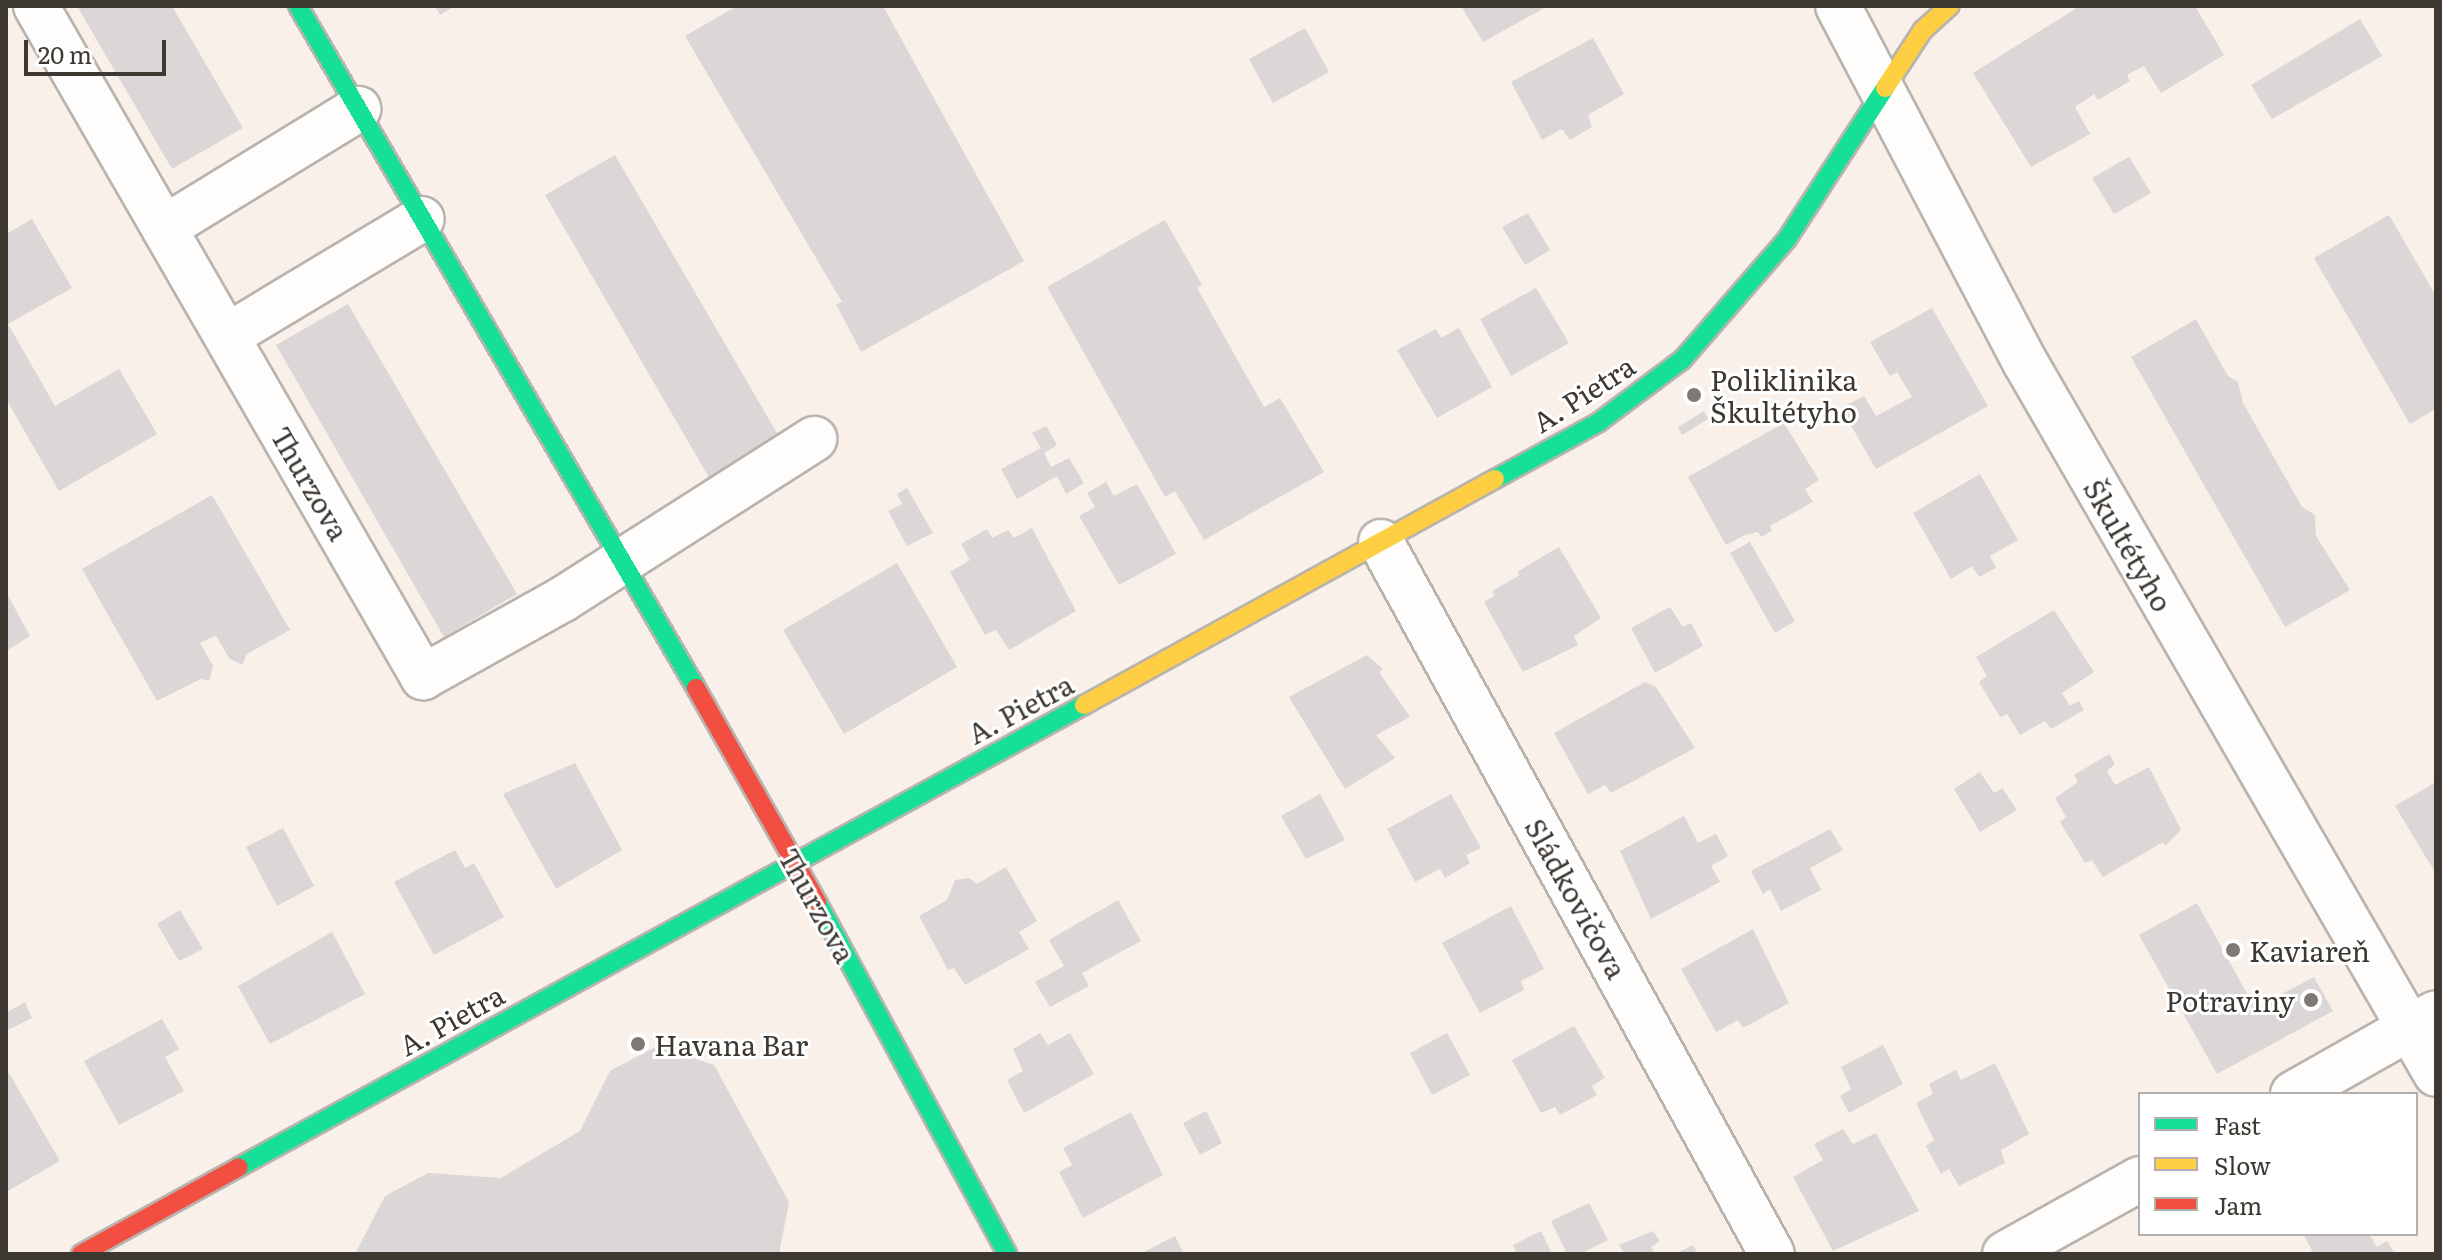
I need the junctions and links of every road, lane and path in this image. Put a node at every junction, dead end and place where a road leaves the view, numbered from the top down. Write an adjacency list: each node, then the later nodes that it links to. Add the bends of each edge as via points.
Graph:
1 (36, 6): 8 (street, Thurzova)
2 (298, 6): 6 (main road, Thurzova)
3 (1838, 6): 5 (street, Škultétyho)
4 (1950, 6): 5 (main road, A. Pietra, via 1923,30)
5 (1881, 90): 11 (main road, A. Pietra, via 1787,239 1682,360 1599,422); 14 (street, Škultétyho, via 2040,389)
6 (358, 109): 7 (main road, Thurzova); 8 (street)
7 (422, 219): 9 (street); 12 (main road, Thurzova)
8 (164, 228): 9 (street, Thurzova)
9 (227, 336): 12 (street, Thurzova, via 423,677)
10 (814, 439): 12 (street, Thurzova)
11 (1381, 542): 13 (main road, A. Pietra); 20 (street, Sládkovičova)
12 (623, 559): 13 (main road, Thurzova)
13 (794, 862): 18 (main road, A. Pietra); 19 (main road, Thurzova)
14 (2421, 1021): 15 (street, Škultétyho); 16 (street)
15 (2436, 1074)
16 (2297, 1092)
17 (2138, 1180): 21 (street)
18 (81, 1254)
19 (1007, 1254)
20 (1772, 1254)
21 (2005, 1254)

